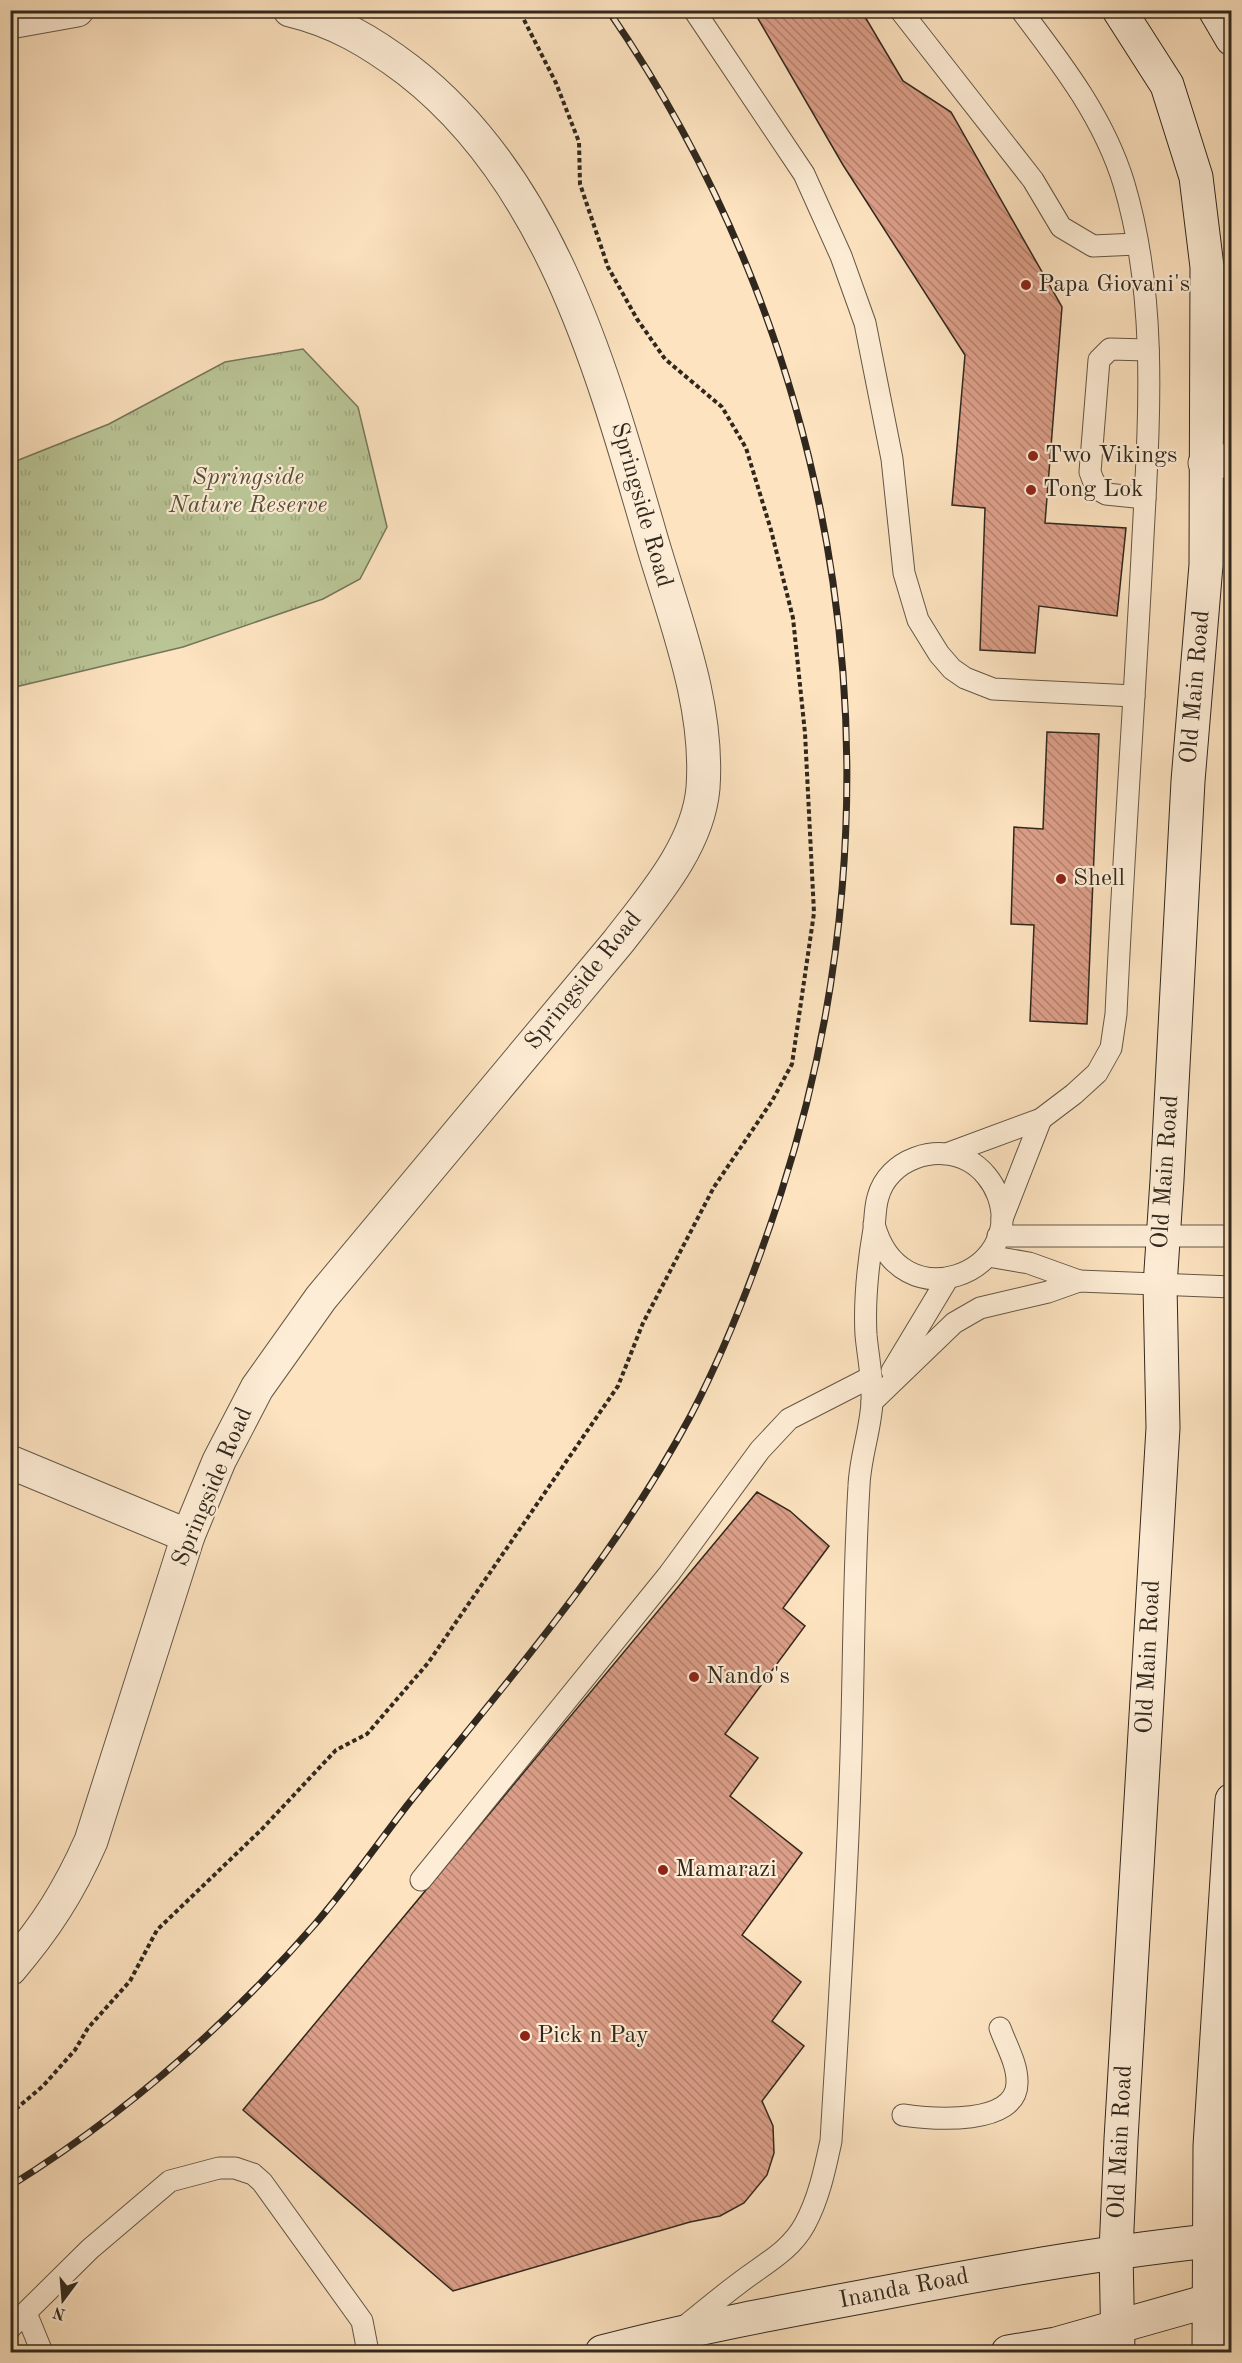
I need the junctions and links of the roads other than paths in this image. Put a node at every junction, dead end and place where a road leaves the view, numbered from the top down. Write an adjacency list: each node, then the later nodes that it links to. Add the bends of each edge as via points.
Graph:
1 (77, 10): 8 (main road)
2 (290, 10): 29 (main road, Springside Road, via 332,22 356,34 434,90 472,130 508,177 562,276 614,413 682,643 702,735 703,789 698,818 657,892 321,1298 257,1388 219,1461)
3 (694, 10): 14 (lane, via 804,174 842,256 865,323 892,459 904,573 918,620 939,654 965,678 993,689)
4 (900, 10): 10 (lane, via 1033,180 1061,227 1093,246)
5 (1021, 10): 10 (lane, via 1092,109 1124,184)
6 (1119, 10): 12 (main road, Old Main Road, via 1167,85 1196,177 1207,267)
7 (1215, 10): 9 (main road)
8 (10, 22)
9 (1232, 39)
10 (1137, 244): 11 (lane)
11 (1148, 350): 13 (lane); 13 (lane, via 1110,349 1099,360 1090,472 1106,494)
12 (1218, 461): 20 (main road, Old Main Road, via 1188,781)
13 (1144, 498): 14 (lane)
14 (1134, 696): 15 (lane, via 1111,1048 1097,1073)
15 (1041, 1119): 16 (lane); 18 (lane)
16 (949, 1153): 17 (lane, via 920,1155 894,1170 878,1194); 18 (lane, via 971,1162 988,1177 999,1198)
17 (874, 1224): 22 (lane, via 888,1255 900,1267 931,1279); 26 (lane, via 867,1274 866,1334)
18 (1000, 1228): 20 (lane); 21 (lane)
19 (1232, 1236): 20 (lane)
20 (1161, 1238): 24 (main road, Old Main Road)
21 (988, 1256): 22 (lane, via 970,1271); 23 (lane, via 1029,1263)
22 (948, 1278): 27 (lane)
23 (1079, 1281): 24 (lane); 27 (lane, via 980,1308 962,1317)
24 (1160, 1286): 25 (lane); 38 (main road, Old Main Road, via 1163,1428)
25 (1232, 1287)
26 (871, 1377): 27 (lane); 31 (lane, via 789,1419 760,1450 669,1574)
27 (872, 1402): 41 (lane, via 859,1482 849,1809 831,2141 819,2191 793,2241)
28 (10, 1462): 29 (main road)
29 (188, 1536): 33 (main road, Springside Road, via 91,1841 70,1889)
30 (1232, 1800): 32 (main road)
31 (421, 1880)
32 (1226, 1921): 34 (main road); 37 (main road, via 1210,2146)
33 (10, 1969)
34 (1232, 1969)
35 (1000, 2028): 36 (lane, via 1018,2084 1005,2106 972,2117)
36 (903, 2115)
37 (1220, 2237): 38 (main road, Inanda Road); 39 (main road)
38 (1116, 2251): 41 (main road, Inanda Road); 42 (main road, Old Main Road)
39 (1220, 2296): 42 (main road); 47 (main road)
40 (18, 2320): 43 (lane); 44 (lane, via 90,2249 170,2181 219,2168 235,2168 254,2174 362,2321)
41 (678, 2332): 45 (main road, Inanda Road)
42 (1118, 2339): 46 (main road)
43 (42, 2352)
44 (368, 2352)
45 (602, 2352)
46 (1008, 2352)
47 (1209, 2352)

